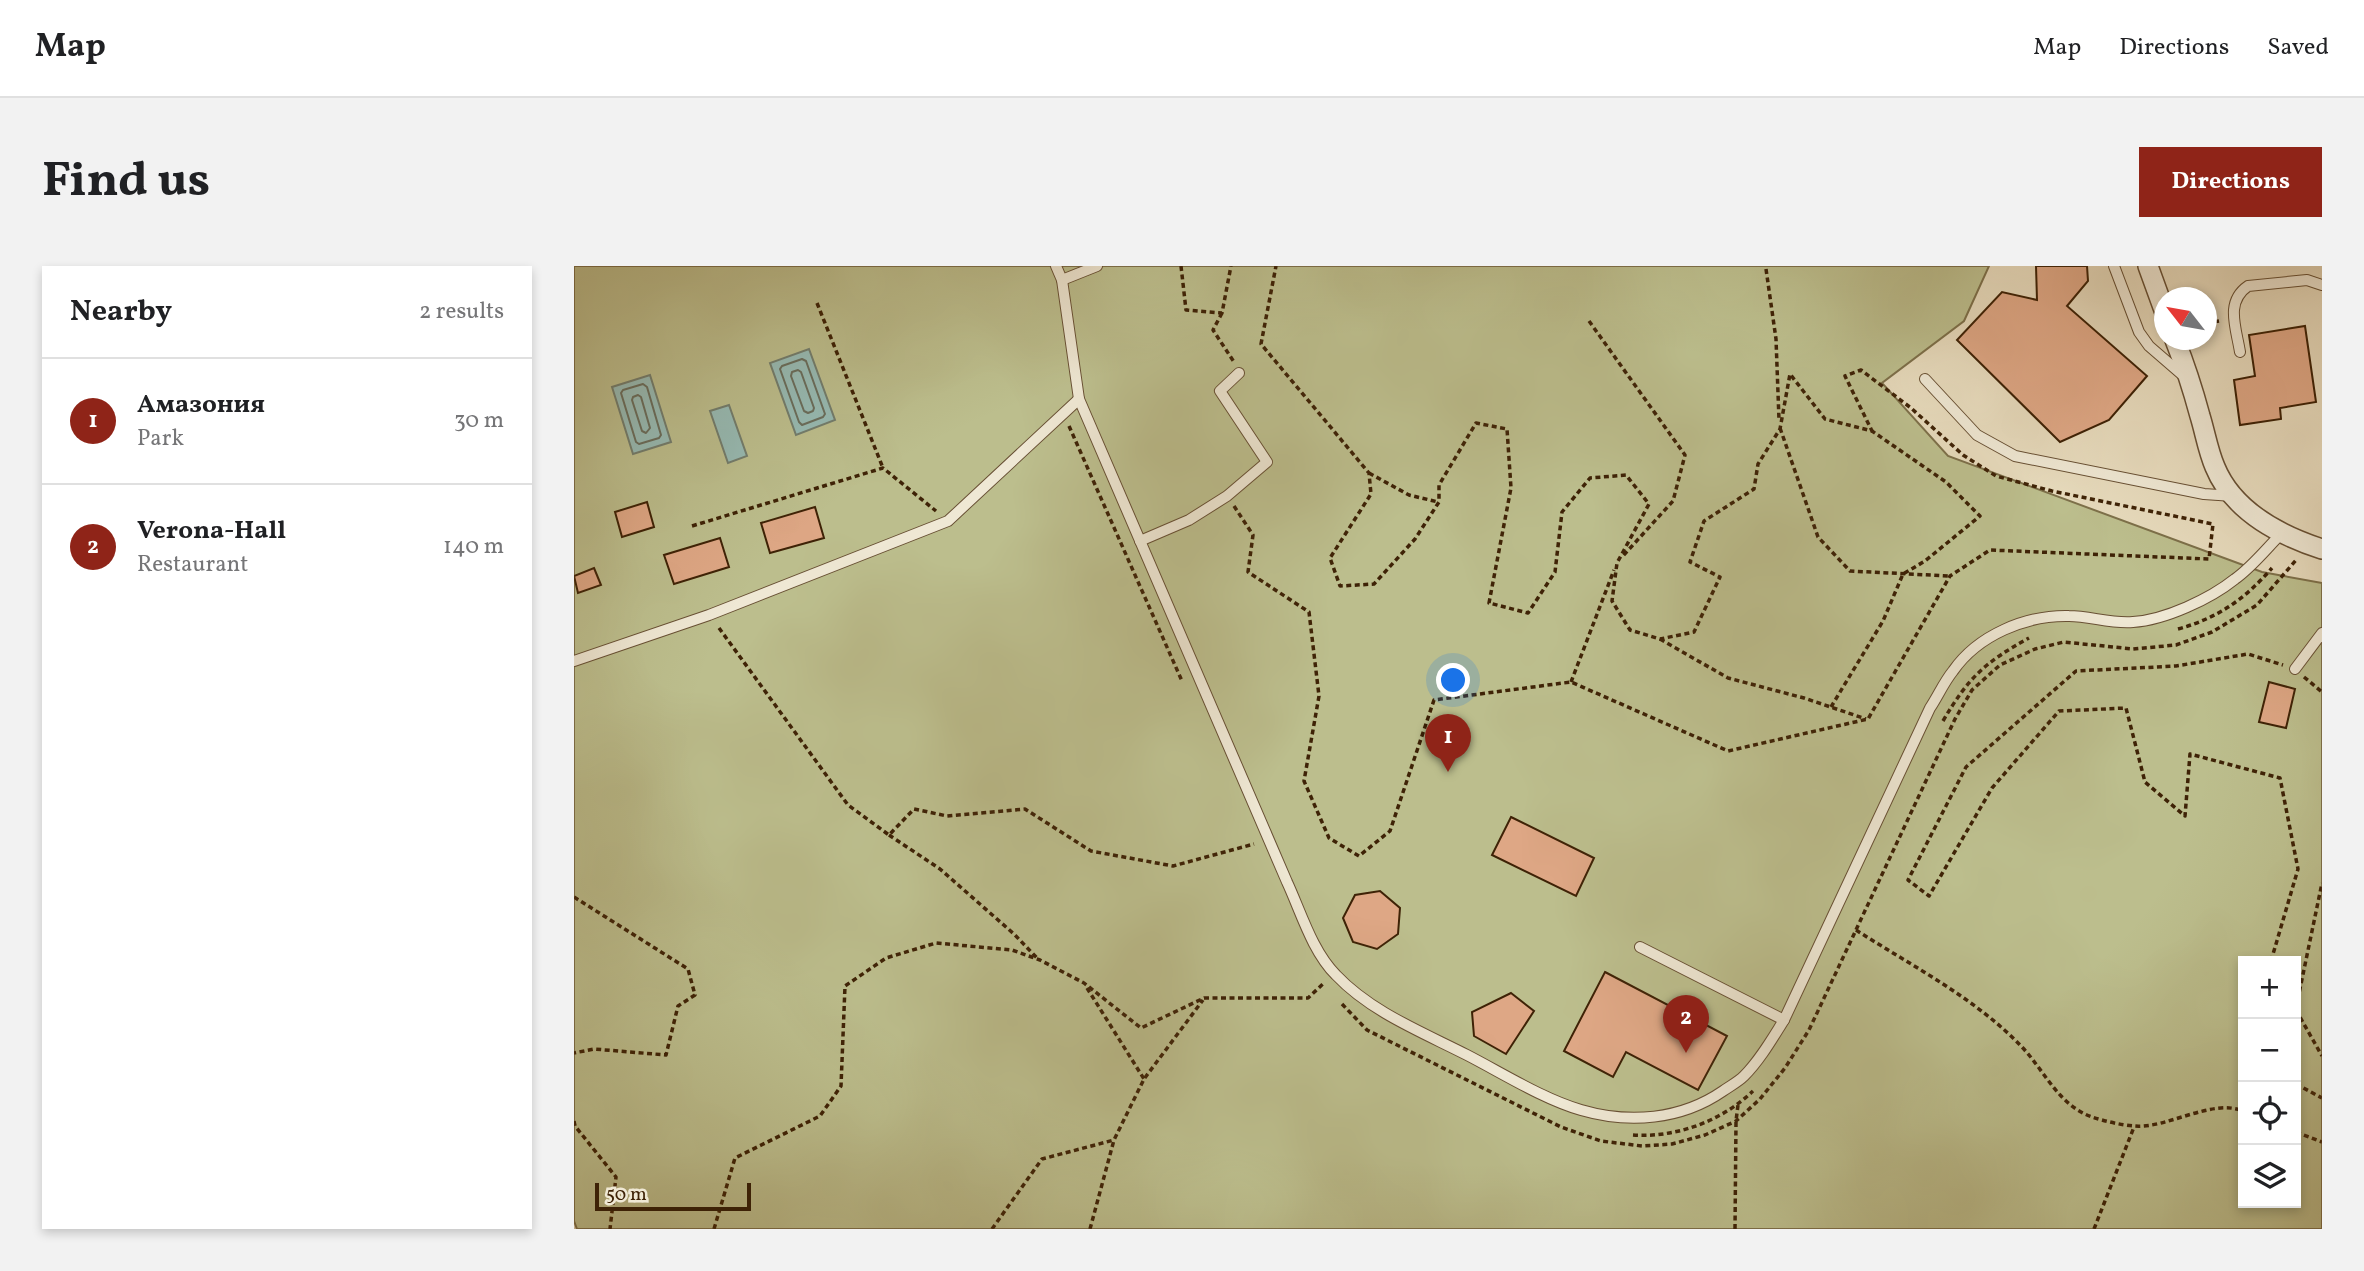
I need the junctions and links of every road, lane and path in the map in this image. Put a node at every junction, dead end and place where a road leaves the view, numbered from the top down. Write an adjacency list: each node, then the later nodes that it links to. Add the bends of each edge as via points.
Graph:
1 (1056, 266): 9 (lane)
2 (1097, 266): 9 (lane)
3 (1181, 266): 13 (path, via 1186,310)
4 (1231, 266): 13 (path)
5 (1276, 266): 25 (path, via 1261,344)
6 (2114, 266): 19 (lane, via 2139,332)
7 (2148, 266): 11 (street)
8 (1766, 270): 22 (path, via 1776,339)
9 (1062, 281): 20 (lane)
10 (2322, 285): 16 (lane, via 2306,280 2248,285 2233,307)
11 (2156, 287)
12 (817, 303): 24 (path)
13 (1222, 313): 17 (path, via 1213,330)
14 (1589, 321): 34 (path, via 1685,455 1673,501)
15 (2179, 350): 19 (street)
16 (2240, 352)
17 (1239, 373): 26 (lane, via 1220,391 1267,462)
18 (1925, 379): 27 (lane, via 1977,435 2015,456)
19 (2191, 383): 27 (street, via 2215,468)
20 (1079, 399): 21 (lane); 32 (lane)
21 (1063, 415): 29 (lane); 46 (path)
22 (1780, 429): 23 (path, via 1790,374 1825,419); 35 (path, via 1818,537 1850,571); 41 (path, via 1758,464 1754,489 1704,521 1690,562 1720,577 1694,632)
23 (1872, 430): 35 (path, via 1946,482 1980,516); 36 (path, via 1845,376 1861,370 1963,455 1996,476 2213,524 2209,559 1990,550)
24 (883, 468): 29 (path); 30 (path)
25 (1369, 473): 28 (path, via 1409,495); 28 (path, via 1371,494 1330,558 1340,586 1374,584 1415,539)
26 (1227, 496): 32 (lane, via 1189,520); 44 (path, via 1253,535 1248,572 1309,611 1319,696 1304,781 1329,838 1359,856 1390,831 1434,701)
27 (2233, 496): 31 (street)
28 (1439, 502): 34 (path, via 1439,485 1476,423 1507,429 1511,488 1489,603 1528,613 1555,572 1562,512 1590,478 1626,475 1649,504)
29 (948, 521): 37 (lane)
30 (692, 526)
31 (2289, 537): 33 (street); 38 (path, via 2261,581 2235,604 2205,621); 65 (lane, via 2213,594 2169,614 2133,622 2044,616 1977,645 1953,670 1930,708)
32 (1140, 541): 51 (lane)
33 (2322, 548)
34 (1617, 563): 41 (path, via 1612,601 1630,630); 44 (path)
35 (1903, 574): 36 (path); 47 (path, via 1883,621)
36 (1950, 576): 48 (path)
37 (709, 615): 42 (lane); 50 (path, via 848,805)
38 (2178, 629)
39 (2322, 633): 43 (lane)
40 (2031, 637): 49 (path, via 1976,673)
41 (1660, 639): 47 (path, via 1728,678)
42 (574, 661)
43 (2295, 670): 45 (path); 56 (path, via 2248,654 2176,666 2076,671 1966,767 1908,880 1929,896 1993,788 2059,711 2126,708 2145,782 2185,817 2190,754 2280,778 2298,869)
44 (1571, 682): 48 (path, via 1728,751)
45 (2322, 692)
46 (1187, 693)
47 (1831, 707): 48 (path)
48 (1868, 719)
49 (1940, 726)
50 (889, 835): 51 (path, via 914,808 947,816 1025,809 1091,851 1173,866); 57 (path, via 940,869)
51 (1269, 840): 58 (lane, via 1317,949)
52 (2322, 883): 60 (path)
53 (574, 897): 67 (path, via 688,969 695,995 678,1006 666,1055 594,1049)
54 (1856, 930): 76 (path, via 1998,1025 2075,1109)
55 (1640, 947): 65 (lane)
56 (2272, 956)
57 (1040, 960): 59 (path); 82 (path, via 1012,950 936,943 886,958 845,986 841,1086 820,1116 735,1158)
58 (1334, 974): 61 (path, via 1308,998); 65 (lane, via 1360,998 1406,1024 1568,1105 1617,1118 1667,1116 1710,1100 1743,1077)
59 (1084, 983): 61 (path, via 1141,1028); 69 (path)
60 (2301, 985)
61 (1204, 998): 69 (path)
62 (1342, 1004): 63 (path)
63 (1364, 1018)
64 (2301, 1018): 68 (path)
65 (1784, 1020)
66 (574, 1044): 67 (path)
67 (574, 1052)
68 (2322, 1056)
69 (1144, 1079): 79 (path)
70 (1756, 1087): 73 (path)
71 (2301, 1087): 72 (path)
72 (2322, 1098)
73 (1738, 1105): 77 (path, via 1680,1130 1646,1136); 85 (path)
74 (2238, 1110): 76 (path, via 2221,1108)
75 (574, 1121): 81 (path, via 616,1177)
76 (2134, 1126): 86 (path)
77 (1625, 1134)
78 (2301, 1134): 80 (path)
79 (1114, 1140): 83 (path, via 1042,1159); 84 (path)
80 (2322, 1142)
81 (610, 1229)
82 (714, 1229)
83 (992, 1229)
84 (1090, 1229)
85 (1735, 1229)
86 (2094, 1229)

